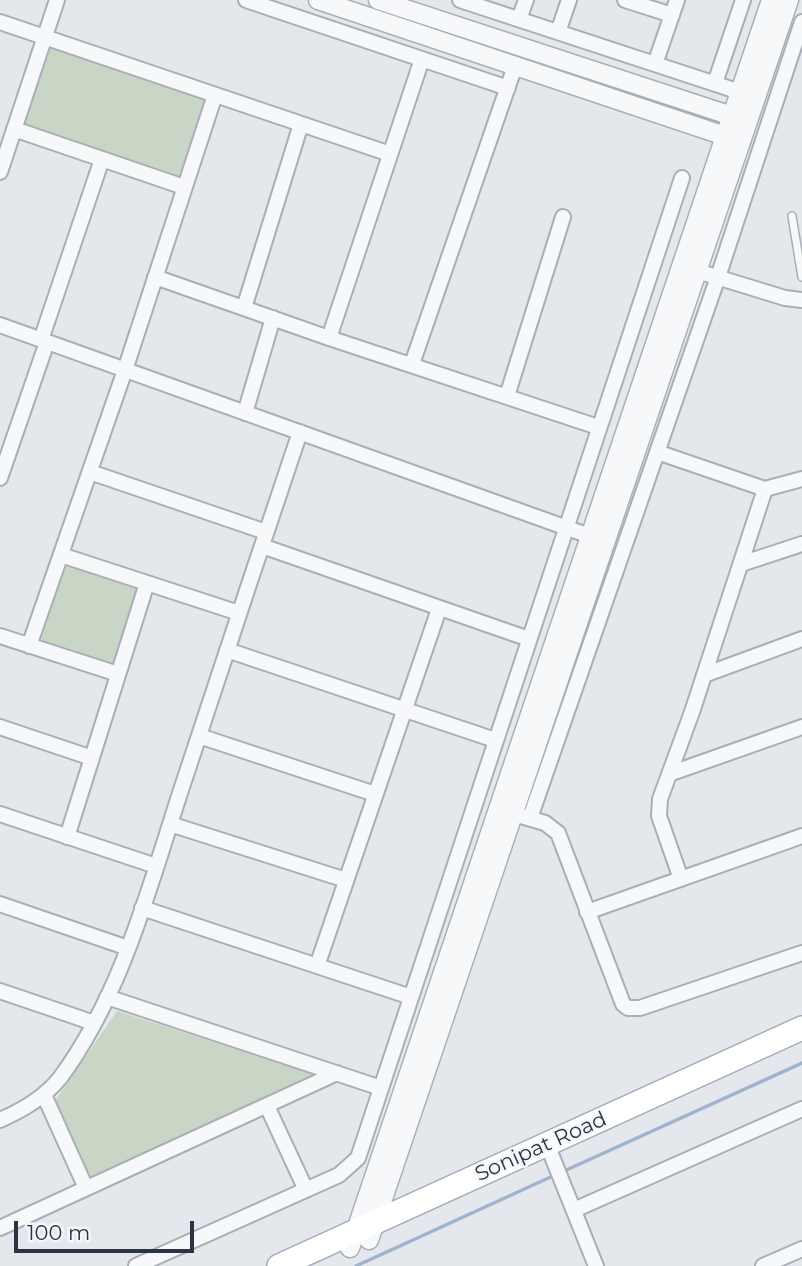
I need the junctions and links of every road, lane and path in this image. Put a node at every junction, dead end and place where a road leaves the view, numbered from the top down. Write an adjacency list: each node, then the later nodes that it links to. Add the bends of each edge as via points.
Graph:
1 (57, 0): 19 (street)
2 (246, 0): 20 (street)
3 (318, 0): 13 (street)
4 (379, 0): 27 (street)
5 (460, 0): 15 (street)
6 (526, 0): 15 (street)
7 (569, 0): 18 (street)
8 (625, 0): 14 (street)
9 (677, 0): 14 (street)
10 (743, 0): 23 (street)
11 (771, 0): 25 (street)
12 (789, 0): 27 (street)
13 (360, 7): 22 (street)
14 (672, 15): 21 (street)
15 (519, 19): 18 (street)
16 (0, 22): 19 (street)
17 (802, 22): 40 (street)
18 (558, 32): 21 (street)
19 (44, 37): 26 (street); 29 (street)
20 (422, 59): 24 (street); 31 (street)
21 (655, 64): 23 (street)
22 (515, 66): 24 (street); 30 (street)
23 (715, 83): 25 (street)
24 (508, 88): 48 (street)
25 (740, 92): 27 (street)
26 (215, 94): 28 (street); 35 (street)
27 (740, 118): 30 (street)
28 (301, 124): 31 (street); 43 (street)
29 (14, 129): 32 (street); 33 (street)
30 (733, 139): 38 (street); 63 (street)
31 (390, 154): 46 (street)
32 (102, 159): 35 (street); 47 (street)
33 (0, 172)
34 (682, 178): 52 (street)
35 (184, 187): 39 (street)
36 (792, 216): 41 (lane)
37 (563, 217): 50 (street)
38 (697, 271): 40 (street); 63 (street)
39 (155, 277): 43 (street); 49 (street)
40 (718, 277): 42 (street); 56 (street)
41 (802, 277)
42 (802, 300)
43 (244, 308): 44 (street)
44 (274, 318): 46 (street); 51 (street)
45 (0, 325): 47 (street)
46 (329, 338): 48 (street)
47 (44, 341): 49 (street); 55 (street)
48 (412, 364): 50 (street)
49 (125, 370): 51 (street); 57 (street)
50 (507, 396): 52 (street)
51 (245, 412): 54 (street)
52 (598, 427): 61 (street)
53 (0, 431): 55 (street)
54 (300, 432): 61 (street); 62 (street)
55 (15, 436): 58 (street)
56 (657, 453): 60 (street); 86 (street)
57 (90, 472): 62 (street); 65 (street)
58 (0, 478)
59 (802, 479): 60 (street)
60 (765, 489): 66 (street)
61 (565, 527): 63 (street); 71 (street)
62 (264, 539): 68 (street); 69 (street)
63 (598, 539): 86 (street); 115 (street)
64 (802, 544): 66 (street)
65 (61, 555): 67 (street); 73 (street)
66 (741, 564): 76 (street)
67 (147, 583): 69 (street); 75 (street)
68 (439, 609): 71 (street); 77 (street)
69 (239, 613): 74 (street)
70 (0, 636): 73 (street)
71 (529, 639): 81 (street)
72 (802, 639): 76 (street)
73 (29, 646): 75 (street)
74 (227, 650): 77 (street); 80 (street)
75 (118, 674): 82 (street)
76 (704, 675): 83 (street)
77 (404, 710): 81 (street); 84 (street)
78 (0, 726): 82 (street)
79 (802, 727): 83 (street)
80 (199, 736): 84 (street); 87 (street)
81 (495, 740): 101 (street)
82 (92, 758): 89 (street)
83 (669, 774): 91 (street, via 659,816)
84 (375, 794): 92 (street)
85 (0, 814): 89 (street)
86 (522, 816): 95 (street, via 558,833); 115 (street)
87 (170, 824): 90 (street); 92 (street)
88 (802, 836): 91 (street)
89 (67, 837): 90 (street)
90 (156, 866): 94 (street)
91 (681, 879): 95 (street)
92 (346, 880): 98 (street)
93 (0, 904): 96 (street)
94 (142, 908): 96 (street); 98 (street)
95 (587, 912): 97 (street, via 628,1008 640,1008)
96 (128, 948): 100 (street)
97 (802, 953)
98 (317, 966): 101 (street)
99 (0, 991): 102 (street)
100 (107, 997): 102 (street); 105 (street)
101 (411, 997): 106 (street)
102 (94, 1023): 107 (street)
103 (802, 1028): 114 (main road, Sonipat Road)
104 (802, 1044): 114 (main road, Sonipat Road)
105 (337, 1073): 106 (street); 109 (street)
106 (381, 1088): 113 (street)
107 (44, 1095): 111 (street); 116 (street)
108 (0, 1106): 111 (street)
109 (267, 1106): 116 (street); 117 (street)
110 (802, 1109): 119 (street)
111 (19, 1112): 112 (street)
112 (0, 1120)
113 (358, 1158): 115 (street); 117 (street, via 339,1175)
114 (555, 1162): 118 (main road, Sonipat Road); 119 (street); 121 (main road, Sonipat Road)
115 (386, 1167): 118 (street, via 406,1199); 121 (street); 121 (street, via 347,1220)
116 (86, 1188): 120 (street)
117 (306, 1190): 123 (street)
118 (415, 1204): 121 (main road, Sonipat Road)
119 (574, 1210): 126 (street)
120 (0, 1228)
121 (356, 1237): 124 (main road, Sonipat Road); 125 (main road, Sonipat Road)
122 (802, 1249): 127 (street)
123 (136, 1266)
124 (279, 1266)
125 (311, 1266)
126 (596, 1266)
127 (763, 1266)

